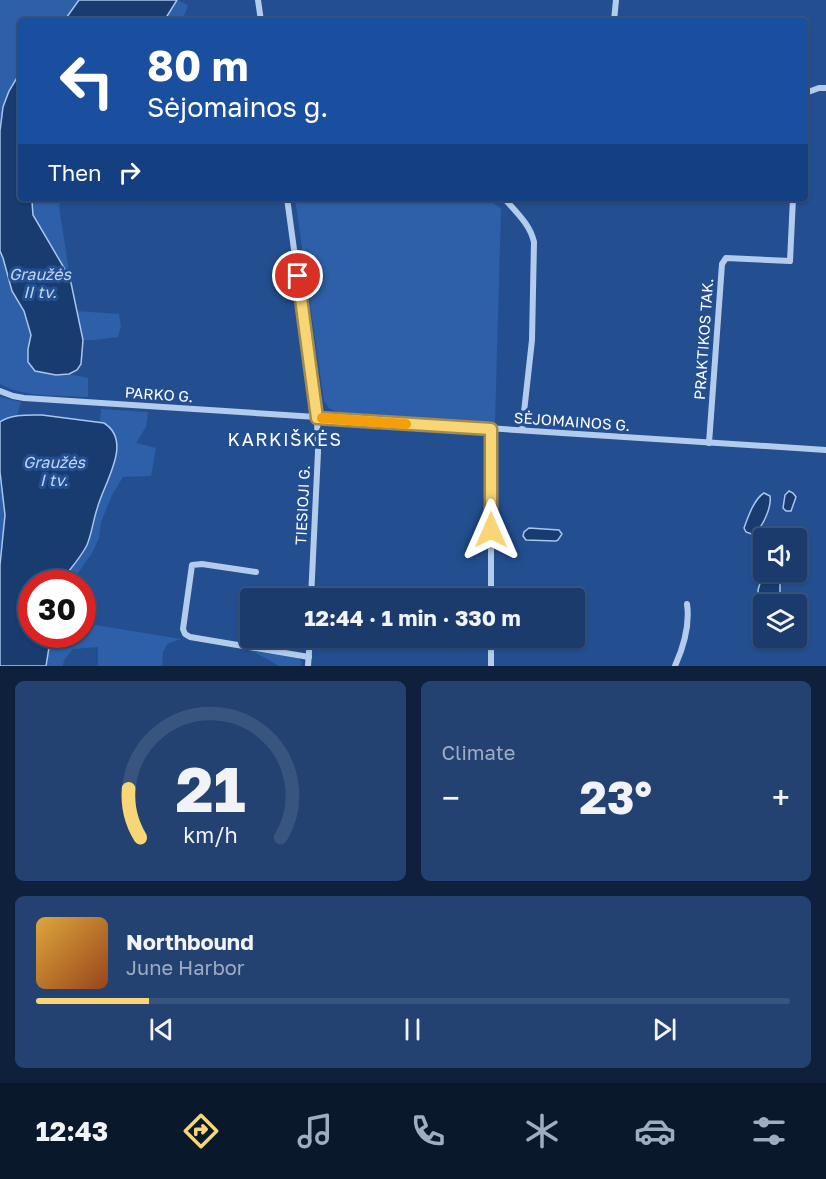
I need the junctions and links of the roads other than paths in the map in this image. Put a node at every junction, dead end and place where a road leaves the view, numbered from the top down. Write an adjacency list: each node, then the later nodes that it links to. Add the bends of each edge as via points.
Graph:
1 (258, 0): 3 (street)
2 (616, 0): 4 (street)
3 (261, 18)
4 (614, 18)
5 (826, 88): 6 (street)
6 (808, 92)
7 (287, 201): 11 (street, TIESIOJI G.)
8 (507, 201): 13 (street, via 526,223 534,242 532,340)
9 (793, 201): 14 (street, PRAKTIKOS TAK., via 790,261 726,258 722,264)
10 (0, 391): 11 (street, PARKO G., via 24,398)
11 (317, 418): 12 (street, SĖJOMAINOS G.); 17 (street, TIESIOJI G.)
12 (491, 429): 13 (street, SĖJOMAINOS G.); 18 (street)
13 (522, 430): 14 (street, SĖJOMAINOS G.)
14 (709, 443): 15 (street, SĖJOMAINOS G.)
15 (826, 450)
16 (256, 572): 22 (street, via 192,565 185,634)
17 (311, 588)
18 (491, 588)
19 (687, 604): 25 (street, via 686,633)
20 (309, 648): 22 (street)
21 (491, 648): 24 (street)
22 (309, 657): 23 (street)
23 (308, 666)
24 (491, 666)
25 (675, 666)

